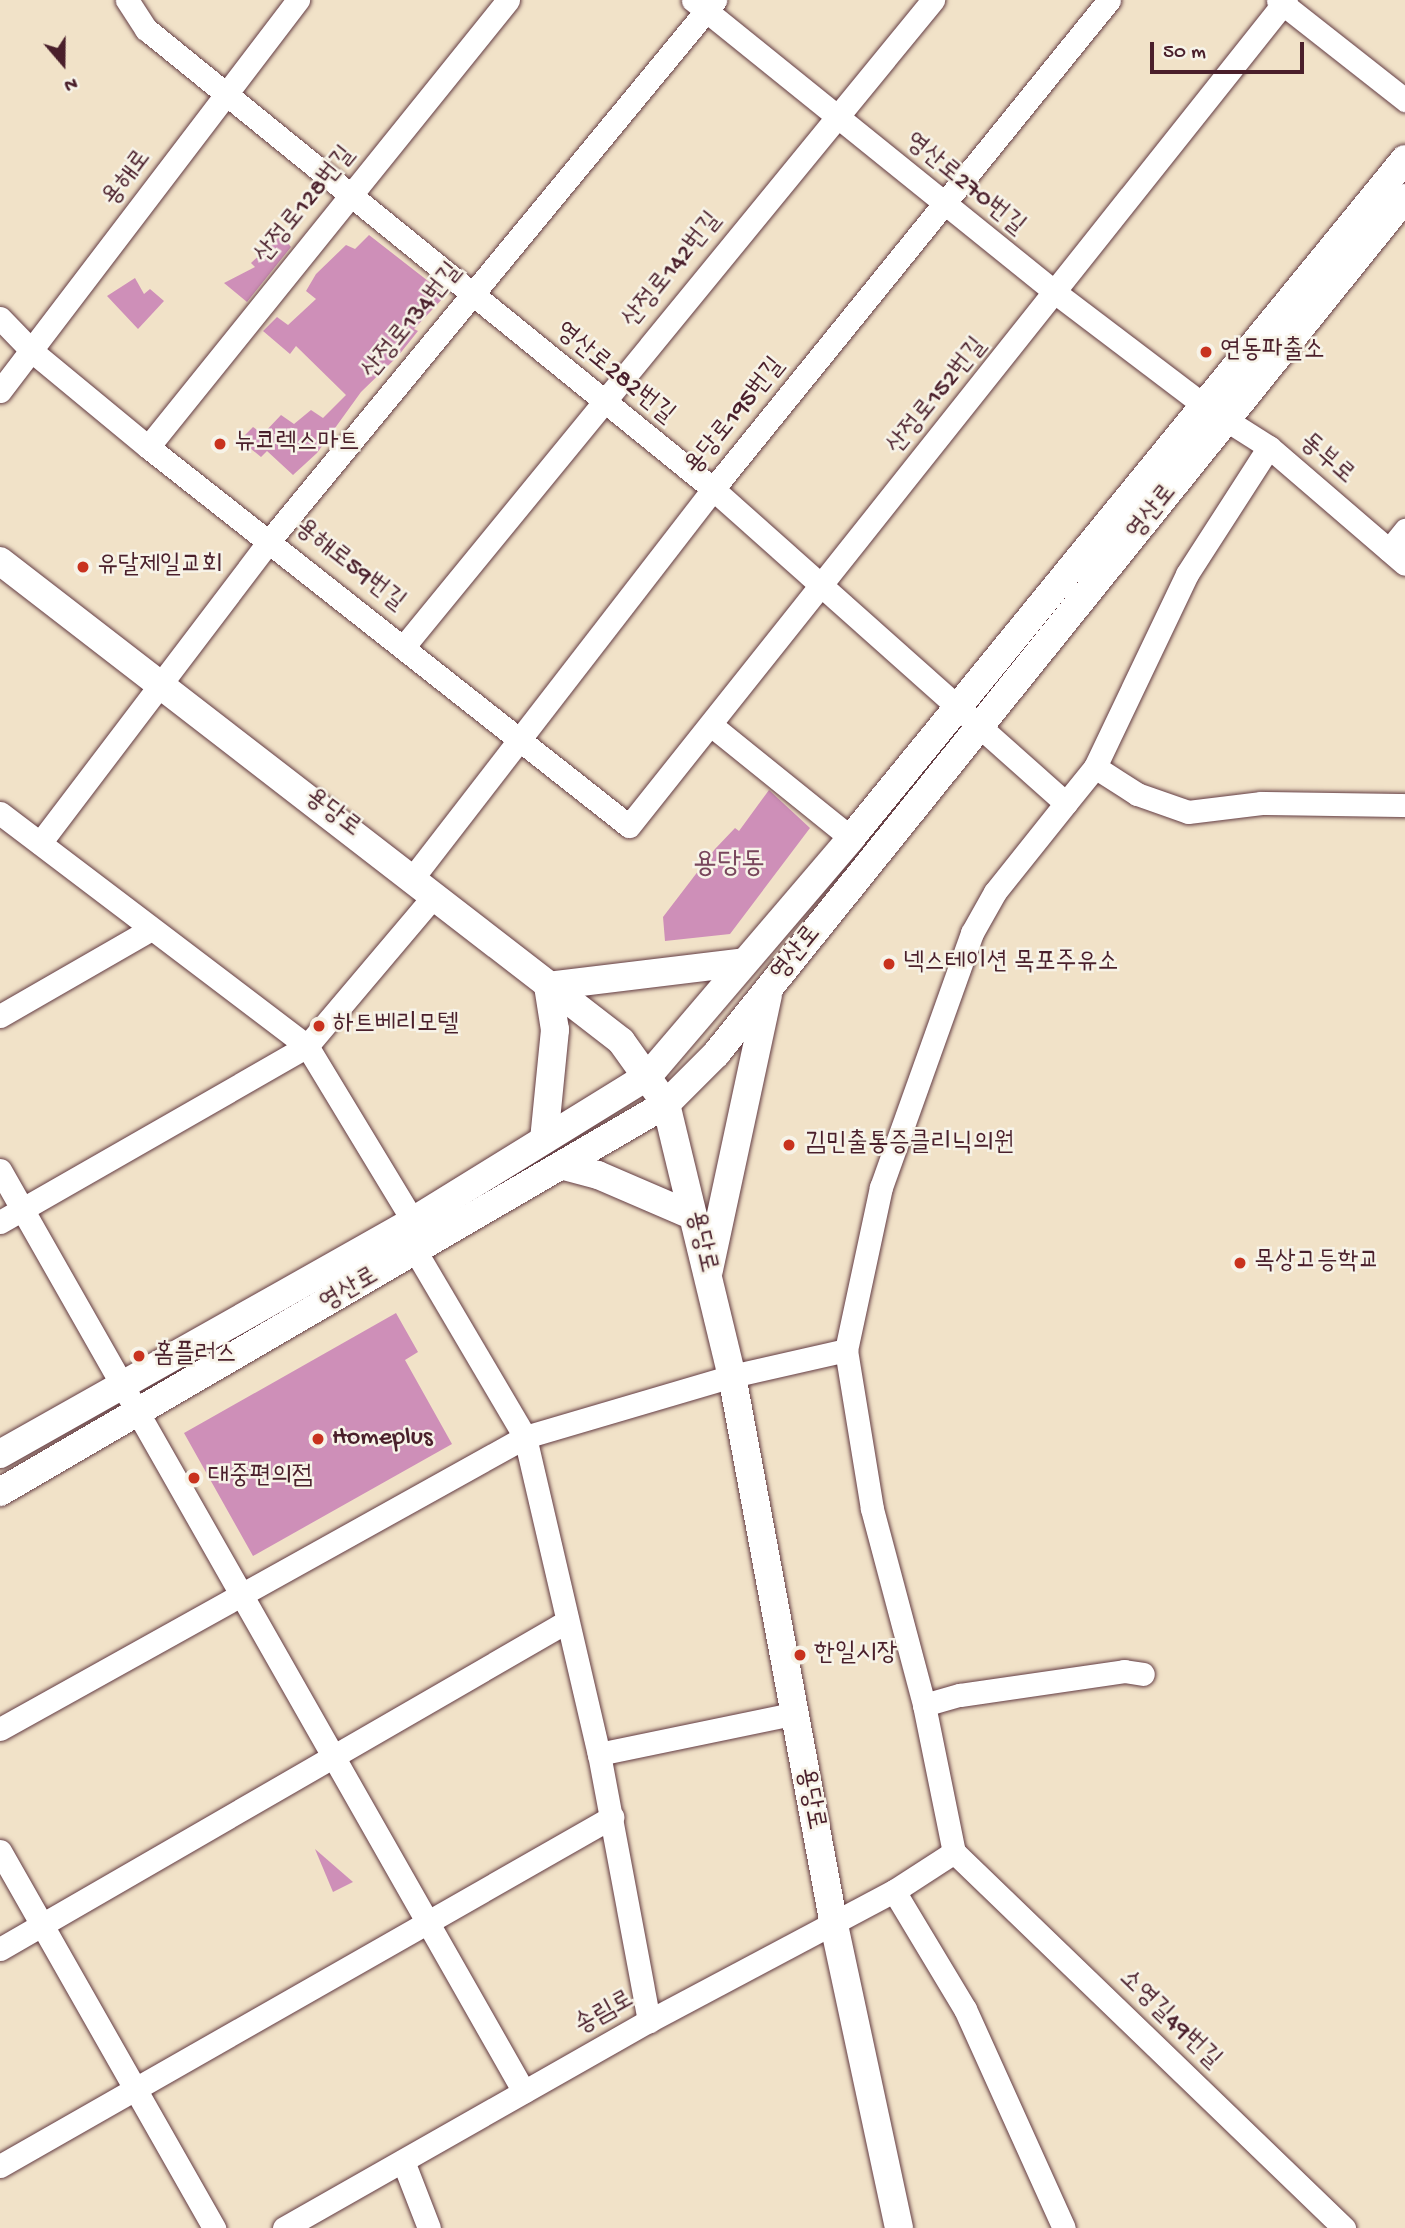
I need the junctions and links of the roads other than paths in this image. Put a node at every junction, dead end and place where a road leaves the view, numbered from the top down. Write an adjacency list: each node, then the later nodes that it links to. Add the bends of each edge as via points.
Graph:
1 (127, 0): 8 (street, 영산로282번길, via 146,29)
2 (298, 0): 8 (street, 용해로)
3 (508, 0): 12 (street, 산정로128번길)
4 (933, 0): 10 (street, 산정로142번길)
5 (1109, 0): 14 (street, 용당로195번길)
6 (1283, 1): 9 (street); 15 (street, 산정로152번길)
7 (704, 4): 10 (street, 영산로270번길); 16 (street, 산정로134번길)
8 (226, 96): 12 (street, 영산로282번길); 18 (street, 용해로)
9 (1405, 100)
10 (836, 117): 14 (street, 영산로270번길); 20 (street, 산정로142번길)
11 (1405, 159): 21 (street, 영산로)
12 (351, 195): 16 (street, 영산로282번길); 22 (street, 산정로128번길)
13 (1405, 198): 21 (street, 영산로)
14 (945, 207): 15 (street, 영산로270번길); 24 (street, 용당로195번길)
15 (1056, 293): 21 (street, 영산로270번길); 29 (street, 산정로152번길)
16 (472, 294): 20 (street, 영산로282번길); 26 (street, 산정로134번길)
17 (0, 318): 18 (street, 용해로59번길)
18 (33, 352): 19 (street, 용해로); 22 (street, 용해로59번길)
19 (0, 391)
20 (603, 401): 24 (street, 영산로282번길); 30 (street, 산정로142번길)
21 (1217, 413): 23 (street, 동부로); 32 (street, 영산로); 34 (street, 영산로)
22 (148, 447): 26 (street, 용해로59번길)
23 (1269, 447): 27 (street, 동부로); 36 (street, via 1182,583)
24 (713, 489): 29 (street, 영산로282번길); 35 (street, 용당로195번길)
25 (1405, 530): 27 (street)
26 (271, 540): 30 (street, 용해로59번길); 31 (street, 산정로134번길)
27 (1397, 557)
28 (0, 561): 31 (street, 용당로)
29 (821, 586): 32 (street, 영산로282번길); 33 (street, 산정로152번길)
30 (405, 645): 35 (street, 용해로59번길)
31 (163, 686): 42 (street, 산정로134번길); 43 (street, 용당로)
32 (957, 706): 34 (street, 영산로282번길); 41 (street, 영산로)
33 (711, 725): 40 (street, 산정로152번길); 41 (street)
34 (981, 726): 37 (street, 영산로282번길); 48 (street, 영산로)
35 (521, 738): 40 (street, 용해로59번길); 43 (street, 용당로195번길)
36 (1095, 767): 37 (street); 38 (street, via 1136,794 1188,812 1261,803)
37 (1066, 803): 62 (street, via 995,892 972,933 881,1187)
38 (1405, 805)
39 (0, 813): 42 (street)
40 (629, 826)
41 (851, 838): 46 (street, 영산로)
42 (40, 842): 45 (street)
43 (414, 876): 44 (street, 용당로)
44 (432, 898): 47 (street, 용당로); 50 (street)
45 (151, 929): 49 (street); 50 (street)
46 (745, 962): 47 (street); 51 (street, 영산로)
47 (548, 986): 51 (street, 용당로, via 621,1041); 53 (street, via 555,1030)
48 (770, 988): 52 (street, 영산로, via 716,1054); 61 (street)
49 (0, 1016)
50 (307, 1046): 56 (street); 58 (street)
51 (648, 1076): 52 (street, 용당로); 53 (street, 영산로)
52 (666, 1104): 54 (street, 영산로); 57 (street, 용당로)
53 (544, 1140): 58 (street, 영산로)
54 (564, 1166): 57 (street, via 598,1175); 60 (street, 영산로)
55 (0, 1170): 56 (street)
56 (23, 1210): 59 (street); 64 (street)
57 (693, 1216): 61 (street, 용당로)
58 (413, 1221): 60 (street); 64 (street, 영산로)
59 (0, 1222)
60 (416, 1252): 65 (street, 영산로); 66 (street)
61 (708, 1276): 63 (street, 용당로)
62 (846, 1350): 63 (street); 72 (street, via 872,1509)
63 (732, 1377): 66 (street); 73 (street, 용당로)
64 (124, 1384): 65 (street); 67 (street, 영산로)
65 (140, 1413): 68 (street, 영산로); 69 (street)
66 (525, 1437): 69 (street); 70 (street)
67 (0, 1454)
68 (0, 1492)
69 (241, 1596): 74 (street); 76 (street)
70 (566, 1622): 75 (street); 76 (street)
71 (1143, 1674): 72 (street, via 1124,1671 960,1695)
72 (924, 1705): 79 (street)
73 (793, 1714): 75 (street); 81 (street, 용당로)
74 (0, 1729)
75 (599, 1754): 77 (street)
76 (333, 1758): 82 (street); 83 (street)
77 (612, 1817): 82 (street); 85 (street)
78 (0, 1851): 83 (street)
79 (954, 1852): 80 (street, 송림로); 95 (street, 소영길49번길)
80 (894, 1891): 81 (street, 송림로); 94 (street, via 965,2009)
81 (833, 1920): 85 (street, 송림로); 93 (street, 용당로)
82 (430, 1922): 86 (street); 87 (street)
83 (41, 1923): 84 (street); 86 (street)
84 (0, 1948)
85 (649, 2021): 87 (street, 송림로)
86 (135, 2087): 89 (street); 90 (street)
87 (524, 2092): 88 (street, 송림로)
88 (403, 2161): 91 (street, 송림로); 92 (street)
89 (0, 2166)
90 (214, 2228)
91 (285, 2228)
92 (429, 2228)
93 (899, 2228)
94 (1064, 2228)
95 (1344, 2228)

